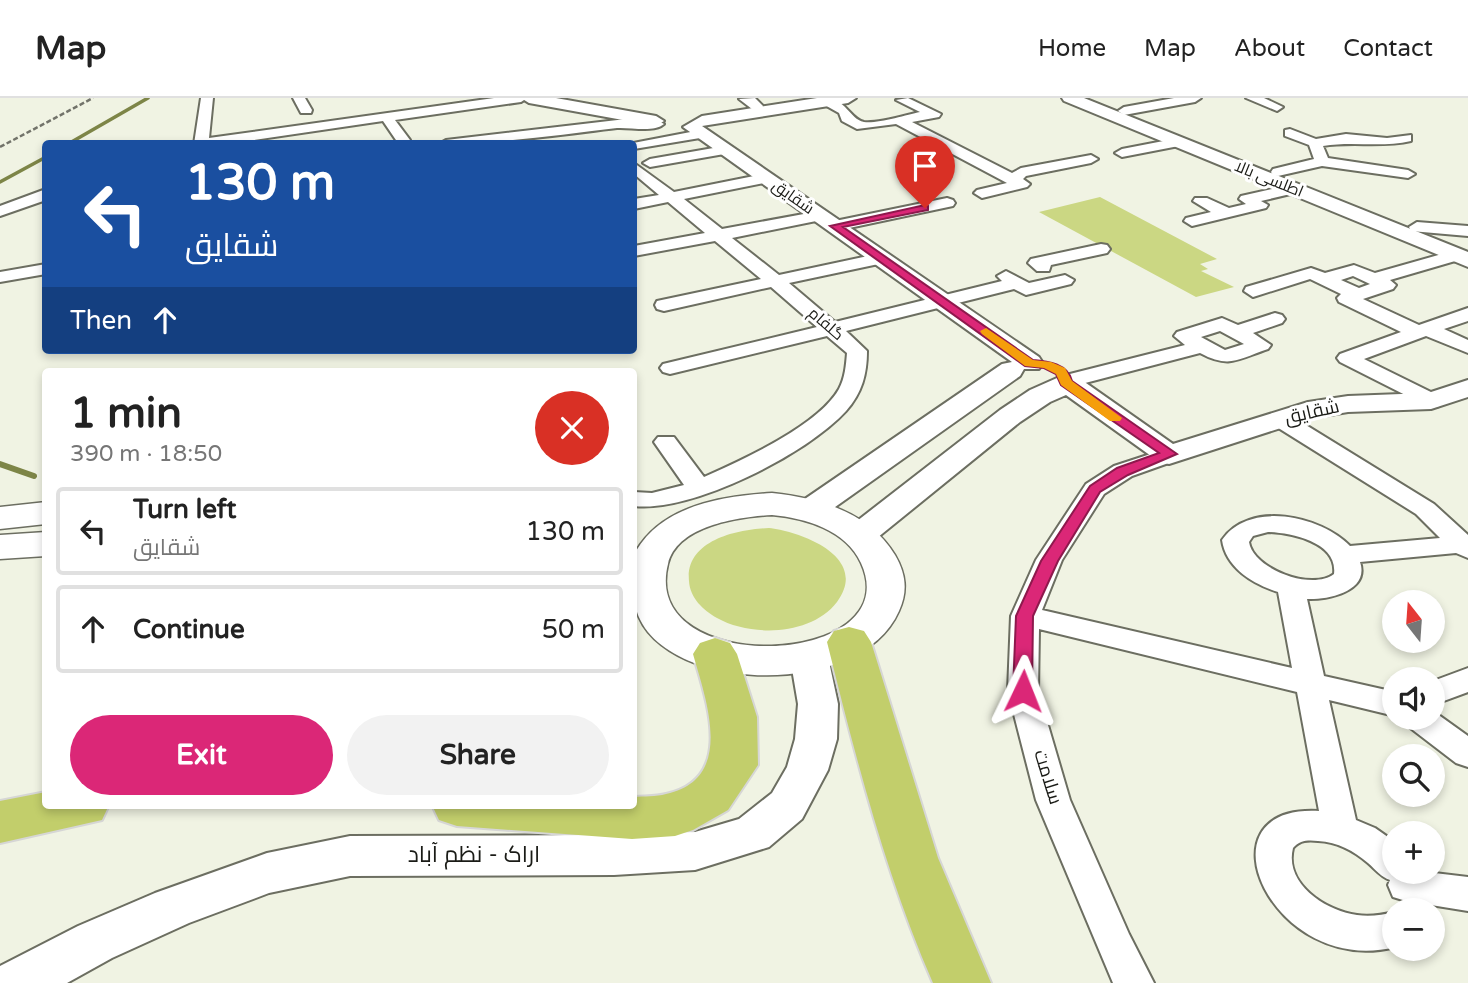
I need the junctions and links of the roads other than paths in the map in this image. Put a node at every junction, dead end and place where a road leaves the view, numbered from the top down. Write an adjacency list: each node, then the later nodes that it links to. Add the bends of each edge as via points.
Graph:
1 (207, 98): 28 (street)
2 (563, 98): 22 (street)
3 (809, 98): 12 (street)
4 (848, 98): 9 (street)
5 (1070, 98): 31 (street, اطلسی بالا)
6 (1093, 98): 15 (street, اطلسی بالا)
7 (1195, 98): 15 (street)
8 (1252, 98): 14 (street)
9 (824, 100): 21 (street, via 862,127); 22 (street)
10 (902, 100): 21 (street, via 934,114)
11 (454, 102): 16 (street); 17 (street)
12 (753, 102): 22 (street)
13 (354, 103): 20 (street)
14 (1277, 107)
15 (1124, 111): 38 (street, اطلسی بالا)
16 (423, 112): 19 (street); 23 (street)
17 (531, 112): 22 (street); 22 (street, via 626,123); 30 (street)
18 (265, 116): 25 (street)
19 (387, 117): 20 (street); 27 (street)
20 (366, 120): 25 (street, via 339,129)
21 (898, 120): 41 (street)
22 (681, 121): 33 (street); 34 (street, شقایق)
23 (436, 126)
24 (1290, 133): 32 (street)
25 (276, 138): 29 (street)
26 (1406, 138): 32 (street)
27 (403, 139)
28 (201, 140)
29 (250, 140)
30 (502, 140)
31 (1179, 142): 35 (street); 42 (street, اطلسی بالا)
32 (1315, 142): 36 (street)
33 (637, 143)
34 (725, 150): 37 (street); 49 (street, شقایق)
35 (1107, 156): 41 (street, via 1021,173)
36 (1322, 162): 38 (street); 39 (street)
37 (642, 165): 45 (street, گلفام)
38 (1278, 172): 51 (street, اطلسی بالا)
39 (1408, 174)
40 (760, 180): 45 (street)
41 (1013, 180): 43 (street, via 1022,184)
42 (1294, 189): 50 (street, via 1233,201); 51 (street, اطلسی بالا)
43 (982, 193): 47 (street, via 997,202); 47 (street, via 974,189 936,197)
44 (42, 195): 48 (street)
45 (671, 197): 46 (street); 53 (street, گلفام)
46 (637, 203)
47 (959, 207): 49 (street)
48 (0, 211)
49 (827, 221): 53 (street); 57 (street, شقایق)
50 (1192, 221)
51 (1409, 229): 52 (street); 56 (street, اطلسی بالا)
52 (1468, 231)
53 (718, 235): 55 (street); 64 (street, گلفام)
54 (1101, 248): 58 (street, via 1037,263)
55 (637, 250)
56 (1464, 254): 62 (street)
57 (882, 258): 64 (street); 69 (street, شقایق)
58 (1043, 267): 65 (street, via 1004,275); 65 (street, via 1065,280 1026,289)
59 (42, 269): 60 (street)
60 (0, 277)
61 (1324, 279): 62 (street, via 1354,270); 67 (street, via 1311,273); 68 (street)
62 (1373, 279): 68 (street, via 1387,285)
63 (42, 280): 66 (street)
64 (779, 280): 70 (street); 73 (street, گلفام)
65 (1017, 283): 69 (street)
66 (0, 287)
67 (1253, 291)
68 (1357, 294): 74 (street, via 1346,298)
69 (945, 302): 73 (street); 78 (street, شقایق)
70 (664, 305)
71 (1468, 314): 74 (street)
72 (1275, 319): 75 (street)
73 (835, 328): 79 (street); 88 (street, گلفام, via 857,351 856,379 838,407 730,477)
74 (1422, 331): 77 (street); 82 (street, via 1347,358)
75 (1237, 332): 76 (street, via 1223,324 1184,336); 76 (street, via 1261,345 1223,357)
76 (1203, 346): 80 (street)
77 (1468, 347)
78 (1020, 367): 80 (street, شقایق, via 1057,369 1065,377); 90 (street)
79 (670, 368)
80 (1061, 386): 83 (street); 85 (street)
81 (1468, 387): 82 (street, شقایق)
82 (1431, 401): 84 (street, شقایق, via 1348,404)
83 (1010, 416): 85 (street, via 1053,409); 93 (street)
84 (1280, 419): 87 (street, شقایق); 97 (street, via 1425,509)
85 (1125, 426): 87 (street)
86 (666, 442): 88 (street)
87 (1169, 454): 101 (street, سلامت, via 1123,471 1095,489 1049,561)
88 (700, 489): 89 (street, گلفام, via 643,503)
89 (637, 500)
90 (810, 510): 93 (main road); 95 (main road, via 763,505 716,511)
91 (42, 513): 92 (main road)
92 (0, 517)
93 (860, 535): 102 (main road, via 880,559 886,588 876,617)
94 (42, 544): 96 (main road)
95 (647, 544): 99 (main road, via 652,556)
96 (0, 547)
97 (1465, 547): 98 (street)
98 (1344, 555): 100 (street, via 1348,576 1341,585 1328,590); 100 (street, via 1302,528 1266,524 1241,532 1236,540 1243,561 1271,581)
99 (640, 580): 103 (main road, via 663,623)
100 (1291, 588): 105 (street)
101 (1025, 616): 105 (street); 120 (street, سلامت, via 1023,691 1054,800)
102 (829, 650): 103 (main road, via 761,662); 118 (street, اراک - نظم آباد, via 807,770 787,806 753,834 695,850 641,854 350,856 267,873 172,908); 119 (highway, via 939,936)
103 (715, 654): 111 (highway, via 734,717 734,765 710,796 675,815 632,818)
104 (1468, 679): 106 (street)
105 (1310, 683): 107 (street); 113 (street)
106 (1445, 689)
107 (1382, 701)
108 (1436, 730): 109 (street)
109 (1468, 754)
110 (64, 809): 112 (highway)
111 (511, 809)
112 (0, 822)
113 (1340, 829): 114 (street, via 1371,845); 117 (street, via 1309,825 1285,833 1275,844 1276,876 1287,894 1327,925 1351,933)
114 (1382, 858)
115 (1408, 884): 116 (street)
116 (1468, 894)
117 (1382, 933)
118 (18, 983)
119 (962, 983)
120 (1134, 983)

